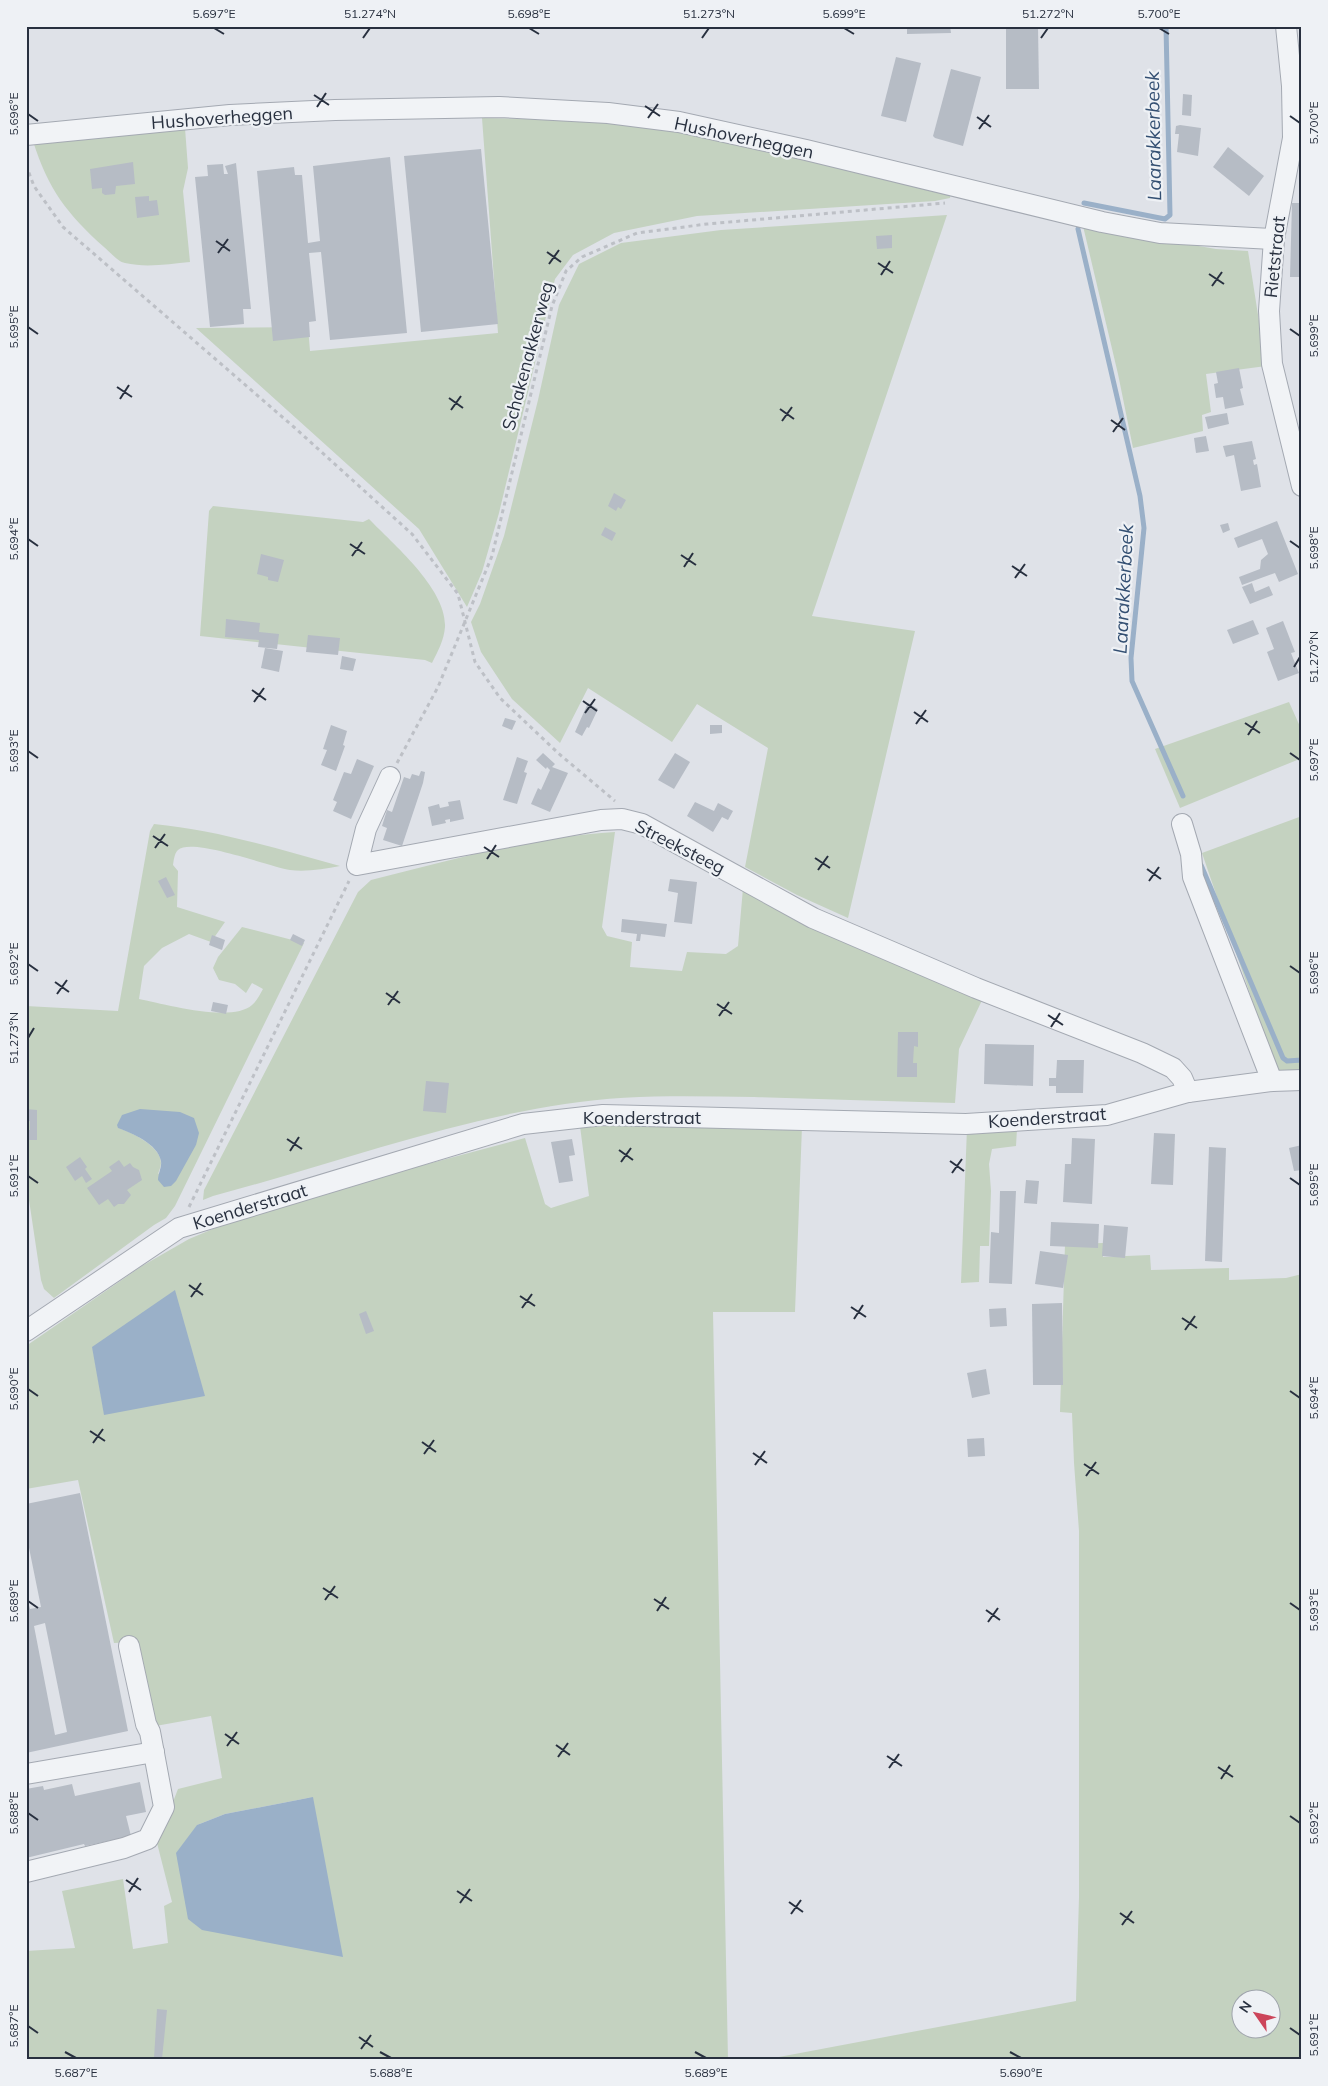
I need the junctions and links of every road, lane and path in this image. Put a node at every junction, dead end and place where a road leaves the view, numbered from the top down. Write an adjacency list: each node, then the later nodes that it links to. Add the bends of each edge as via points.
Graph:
1 (1286, 26): 3 (street, Rietstraat)
2 (26, 135): 5 (street, Hushoverheggen, via 230,115 336,110 499,108 608,113 679,122)
3 (1297, 137): 6 (street, Rietstraat)
4 (26, 165): 8 (path, via 34,186 63,227 412,534 458,594)
5 (975, 192): 6 (street, Hushoverheggen, via 1160,233); 8 (path, Schakenakkerweg, via 962,202 637,233 582,257 566,271 552,306 492,556)
6 (1274, 239): 7 (street, Rietstraat, via 1270,311 1272,364)
7 (1302, 486)
8 (465, 624): 9 (path, via 438,687); 10 (path, via 475,662 500,698 558,753)
9 (390, 777): 12 (street, via 366,829)
10 (642, 824): 12 (street, Streeksteeg, via 622,819 601,820); 15 (street, Streeksteeg, via 813,918 1173,1068)
11 (1182, 824): 14 (street, via 1191,854 1193,877)
12 (357, 865): 16 (path)
13 (1302, 1080): 14 (street, Koenderstraat)
14 (1272, 1081): 15 (street, Koenderstraat)
15 (1188, 1092): 16 (street, Koenderstraat, via 1107,1115 966,1124 603,1115 522,1124)
16 (179, 1228): 17 (street, Koenderstraat)
17 (26, 1331)
18 (129, 1646): 19 (street)
19 (154, 1752): 20 (street); 21 (street, via 164,1807 148,1839)
20 (26, 1774)
21 (26, 1872)

